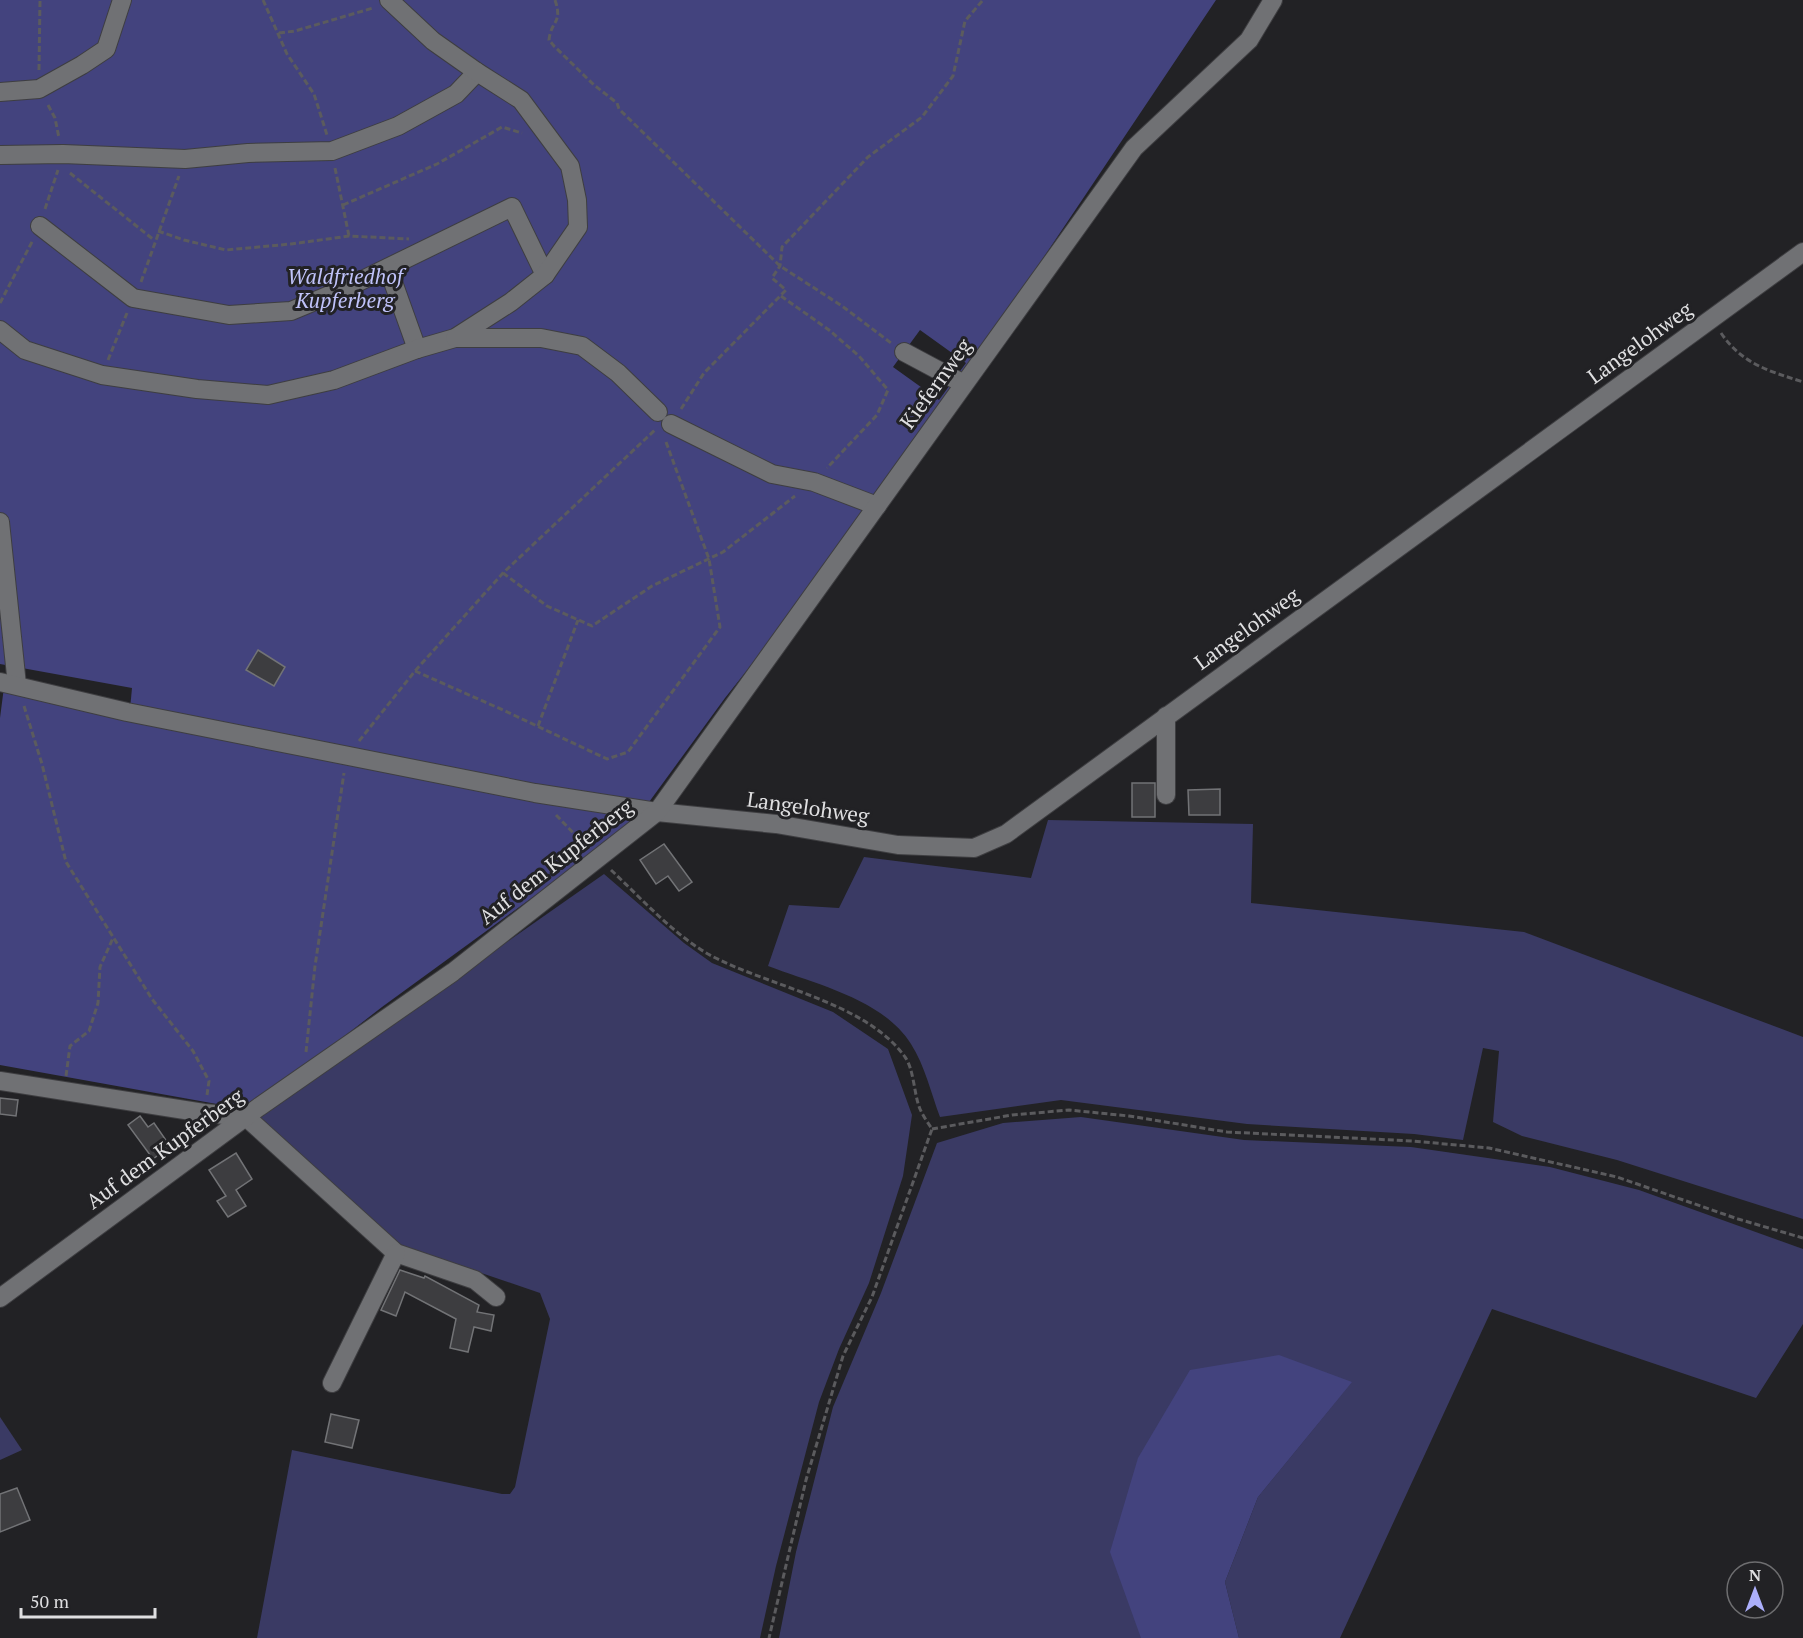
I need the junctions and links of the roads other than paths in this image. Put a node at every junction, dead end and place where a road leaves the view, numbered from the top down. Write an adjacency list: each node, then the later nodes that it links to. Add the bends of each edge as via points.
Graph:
1 (122, 0): 5 (street, via 106,49 39,89)
2 (1273, 0): 15 (street, Kiefernweg, via 1249,40 1134,148)
3 (391, 1): 4 (street, via 433,41)
4 (477, 72): 6 (street, via 456,94 398,126 332,151 185,159); 10 (street, via 521,100 570,166 578,227)
5 (0, 92)
6 (0, 155)
7 (40, 226): 9 (street, via 134,298 229,315 291,311)
8 (1803, 252): 19 (street, Langelohweg)
9 (388, 268): 10 (street, via 512,207); 13 (street)
10 (545, 275): 12 (street)
11 (0, 330): 13 (street, via 25,350 102,375 268,395 334,380)
12 (455, 338): 13 (street); 16 (street, via 541,338 582,346 618,373 663,421 772,474 814,482)
13 (417, 349)
14 (904, 352): 15 (street)
15 (964, 384): 16 (street, Kiefernweg)
16 (877, 506): 21 (street, Kiefernweg)
17 (0, 522): 18 (street)
18 (8, 683): 21 (street, Auf dem Kupferberg, via 127,712 347,756)
19 (1166, 716): 20 (street); 21 (street, Langelohweg, via 1006,834 974,848 898,845 776,825)
20 (1166, 795)
21 (657, 812): 23 (street, Auf dem Kupferberg, via 453,972)
22 (0, 1081): 23 (street)
23 (246, 1117): 24 (street); 26 (street, Auf dem Kupferberg)
24 (396, 1253): 25 (street, via 475,1280); 27 (street)
25 (496, 1297)
26 (0, 1298)
27 (332, 1383)

